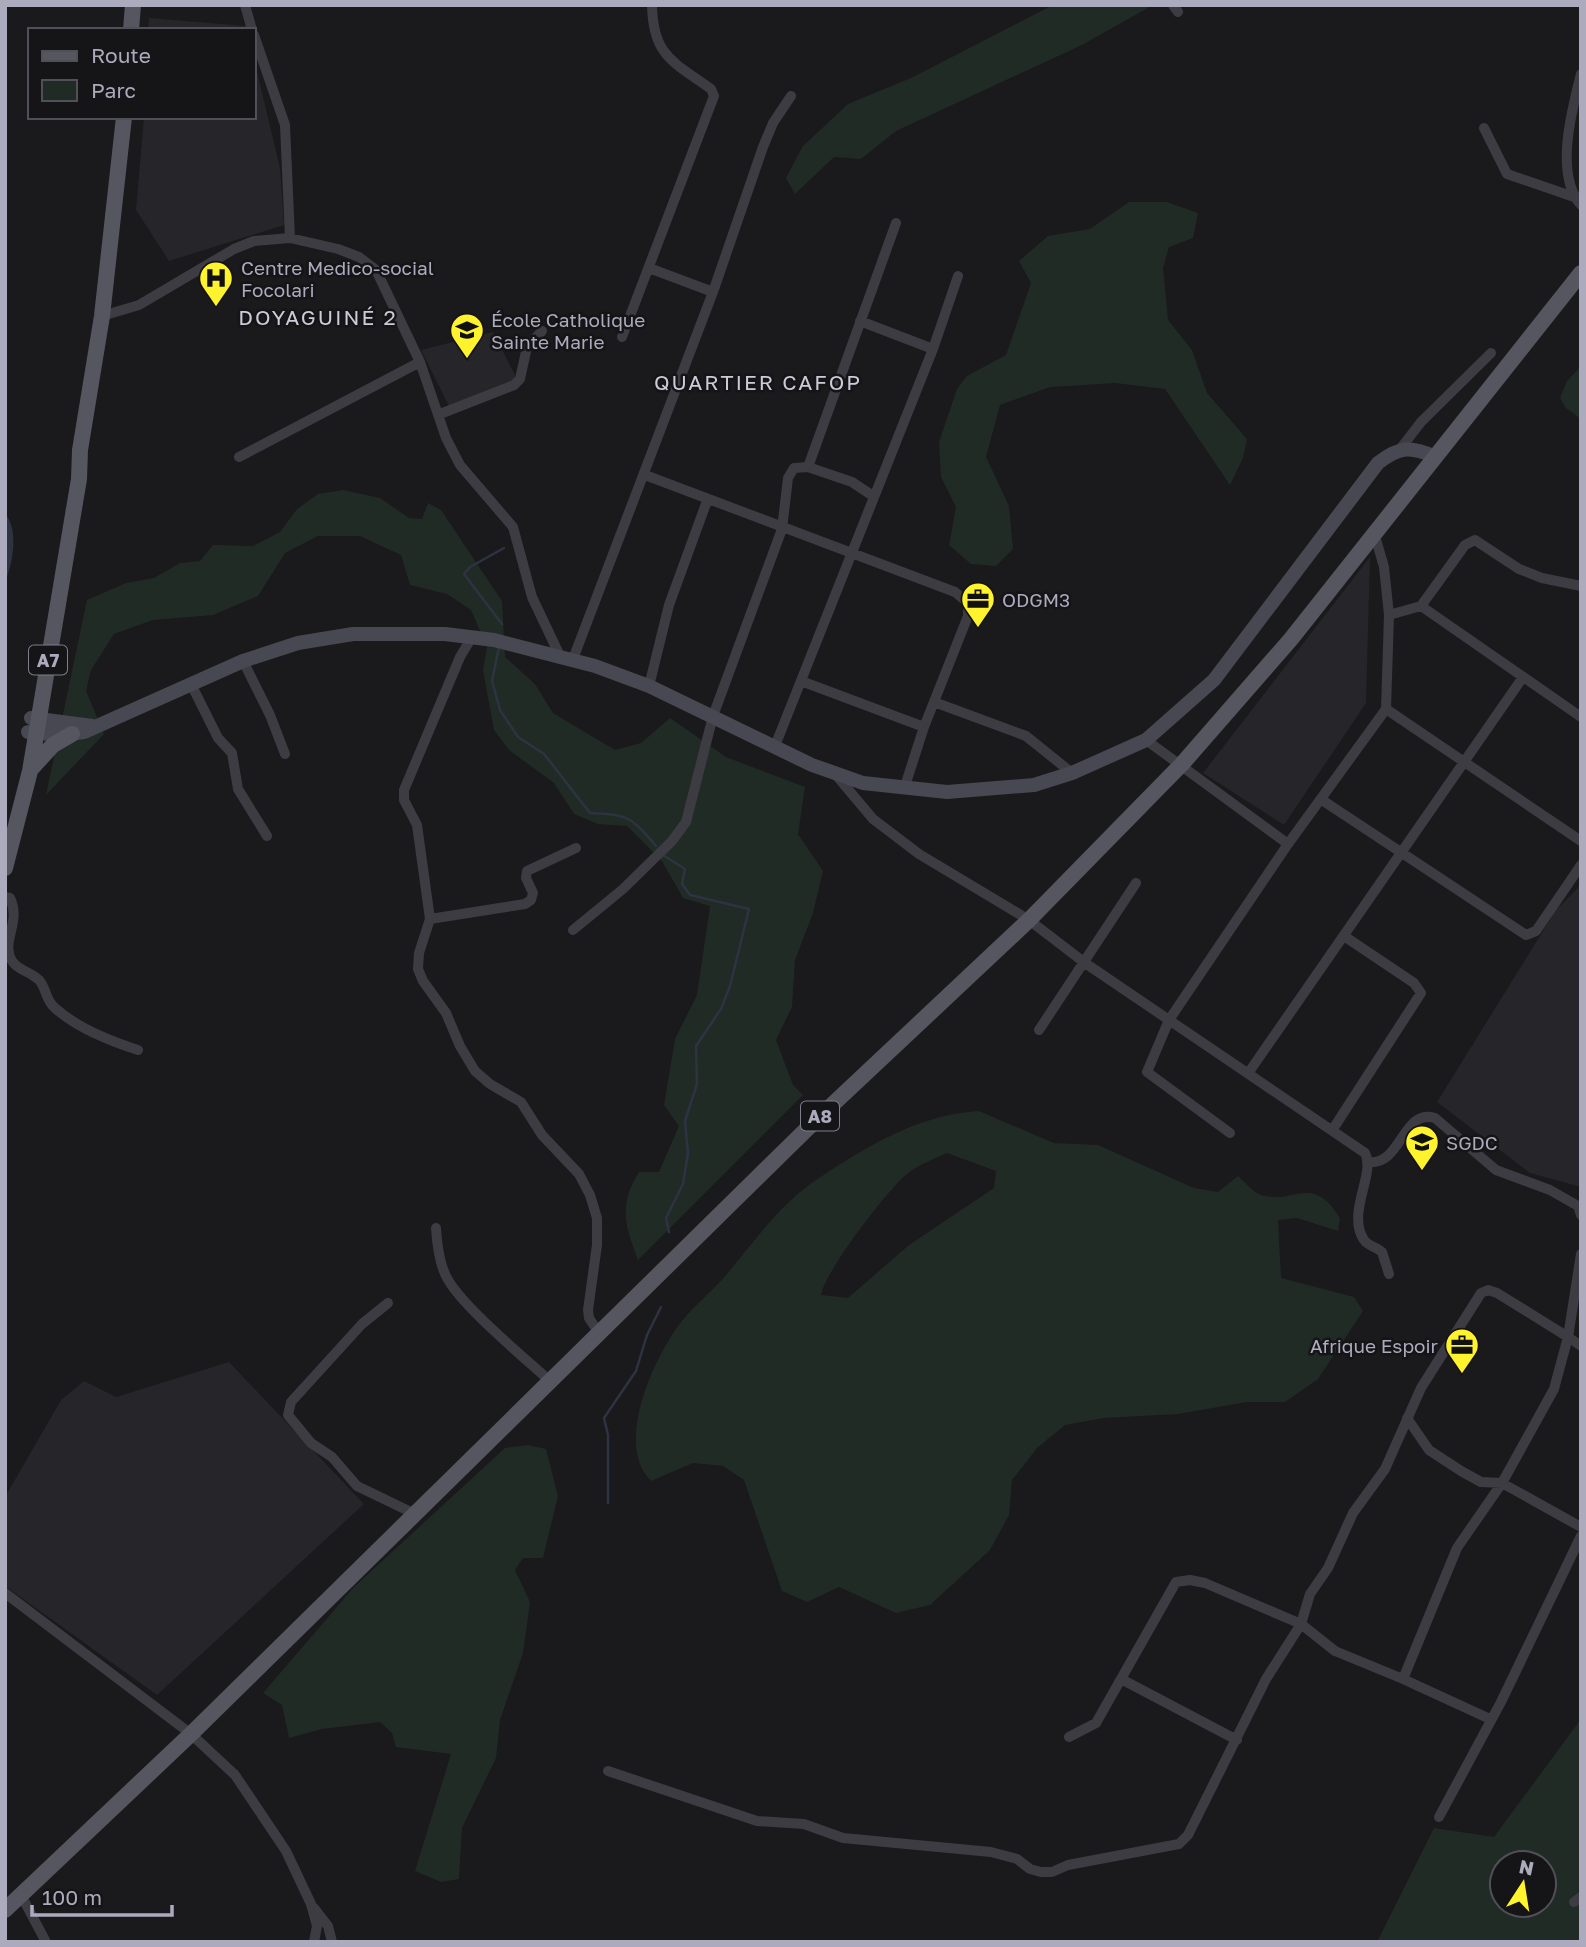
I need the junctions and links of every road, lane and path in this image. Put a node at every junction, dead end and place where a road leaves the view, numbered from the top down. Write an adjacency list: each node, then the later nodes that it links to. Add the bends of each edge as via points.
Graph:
1 (133, 5): 4 (main road)
2 (245, 5): 5 (street)
3 (652, 5): 14 (street, via 653,25 665,55 714,96)
4 (131, 28)
5 (251, 28)
6 (256, 41): 13 (street, via 285,125)
7 (1581, 74): 11 (street, via 1568,139 1568,172)
8 (791, 96): 17 (street, via 763,147)
9 (124, 119): 18 (main road, A7)
10 (1484, 128): 11 (street, via 1507,174)
11 (1577, 201)
12 (897, 223): 19 (street)
13 (290, 238): 18 (street, via 234,249 139,305); 24 (street, via 338,248 376,270)
14 (649, 268): 17 (street); 21 (street)
15 (1581, 274): 28 (main road, A8)
16 (958, 276): 22 (street)
17 (713, 292): 30 (street)
18 (102, 316): 50 (main road, A7, via 79,479)
19 (860, 321): 22 (street); 29 (street)
20 (542, 331): 25 (street, via 527,347 520,379 514,385)
21 (622, 337)
22 (933, 349): 31 (street)
23 (1490, 353): 26 (street)
24 (421, 362): 25 (street); 27 (street)
25 (440, 414): 40 (street, via 460,465 513,527 532,597)
26 (1401, 448): 28 (street, via 1412,447); 54 (street, via 1365,478 1223,671)
27 (239, 457)
28 (1436, 457): 34 (main road, A8)
29 (808, 467): 31 (street, via 852,482); 33 (street, via 790,471)
30 (645, 475): 32 (street); 40 (street)
31 (873, 496): 35 (street)
32 (707, 500): 33 (street); 45 (street, via 668,606)
33 (782, 528): 35 (street); 48 (street)
34 (1374, 532): 38 (street, via 1384,567); 58 (main road, A8, via 1291,639)
35 (852, 555): 43 (street); 46 (street, via 955,592 968,603 968,616)
36 (1581, 586): 37 (street, via 1519,569 1475,540 1465,545)
37 (1421, 606): 38 (street); 42 (street)
38 (1389, 615): 47 (street)
39 (472, 637): 40 (street); 41 (street, via 353,634 298,643); 74 (street, via 404,790 417,825)
40 (567, 657): 45 (street)
41 (243, 661): 44 (street); 56 (street)
42 (1523, 677): 49 (street); 57 (street)
43 (801, 681): 52 (street); 55 (street)
44 (191, 684): 51 (street, via 116,720); 64 (street, via 214,731 232,753 238,789)
45 (649, 686): 48 (street)
46 (934, 702): 52 (street); 60 (street, via 1026,736)
47 (1386, 709): 57 (street); 63 (street)
48 (713, 716): 55 (street); 76 (street, via 686,822 623,889)
49 (1581, 717)
50 (33, 726): 51 (street); 53 (street); 59 (main road, A7); 67 (main road, A7)
51 (92, 726): 53 (street)
52 (924, 727): 62 (street)
53 (72, 734): 59 (main road, via 53,745)
54 (1146, 740): 58 (street); 60 (street)
55 (775, 746): 61 (street)
56 (285, 754)
57 (1464, 761): 65 (street); 69 (street)
58 (1182, 764): 66 (street); 75 (main road, A8)
59 (30, 771): 71 (main road, A7)
60 (1072, 773): 62 (street, via 997,790)
61 (836, 775): 62 (street); 75 (street, via 892,834)
62 (904, 789)
63 (1322, 800): 66 (street); 69 (street)
64 (267, 836)
65 (1581, 841)
66 (1288, 844): 79 (street)
67 (5, 848)
68 (576, 848): 74 (street, via 527,871 533,893 525,904)
69 (1400, 853): 70 (street, via 1526,935 1536,931); 77 (street)
70 (1581, 865)
71 (5, 868)
72 (1136, 883): 78 (street)
73 (5, 897): 81 (street, via 10,898 16,918 8,947 15,965 36,978 55,1009)
74 (430, 919): 91 (street, via 418,969 456,1030 467,1059 489,1084 521,1102 590,1195 597,1218 597,1245 589,1318)
75 (1028, 920): 78 (street); 91 (main road, A8)
76 (573, 930)
77 (1344, 936): 82 (street); 83 (street, via 1414,983 1421,993)
78 (1085, 962): 79 (street); 80 (street)
79 (1169, 1020): 82 (street); 84 (street, via 1147,1072)
80 (1039, 1030)
81 (138, 1050)
82 (1249, 1072): 83 (street)
83 (1333, 1129): 85 (street, via 1364,1153)
84 (1230, 1133)
85 (1368, 1163): 86 (street, via 1388,1156 1417,1117 1425,1115 1435,1118 1496,1170 1550,1190 1578,1206); 89 (street, via 1359,1206 1360,1230 1365,1242 1382,1252)
86 (1581, 1215)
87 (436, 1228): 94 (street, via 447,1278)
88 (1581, 1254): 92 (street)
89 (1389, 1275)
90 (388, 1303): 97 (street, via 362,1324 291,1402 288,1415 357,1486)
91 (599, 1333): 94 (main road, A8)
92 (1569, 1338): 93 (street); 95 (street, via 1497,1293 1481,1293 1420,1388); 96 (street, via 1554,1389)
93 (1581, 1346)
94 (551, 1382): 97 (main road, A8)
95 (1407, 1418): 96 (street, via 1429,1450 1481,1482); 101 (street, via 1385,1469 1353,1513 1328,1568 1310,1594)
96 (1502, 1483): 98 (street); 103 (street, via 1457,1548)
97 (415, 1514): 105 (main road, A8)
98 (1581, 1527)
99 (1581, 1536): 104 (street)
100 (5, 1593): 105 (street)
101 (1301, 1623): 102 (street, via 1205,1583 1176,1582); 103 (street, via 1335,1651); 107 (street, via 1266,1679)
102 (1121, 1679): 106 (street, via 1096,1723); 107 (street)
103 (1402, 1679): 104 (street)
104 (1490, 1719): 109 (street)
105 (191, 1734): 110 (main road, A8); 111 (street, via 251,1796)
106 (1069, 1737)
107 (1237, 1740): 108 (street, via 1180,1844 1068,1864 1052,1872 1030,1869 1017,1859 991,1852 843,1838 804,1824 757,1821)
108 (608, 1772)
109 (1438, 1817)
110 (21, 1895): 112 (main road, A8); 113 (street)
111 (312, 1904): 114 (street, via 317,1926); 115 (street, via 328,1926)
112 (5, 1910)
113 (47, 1942)
114 (314, 1942)
115 (332, 1942)

